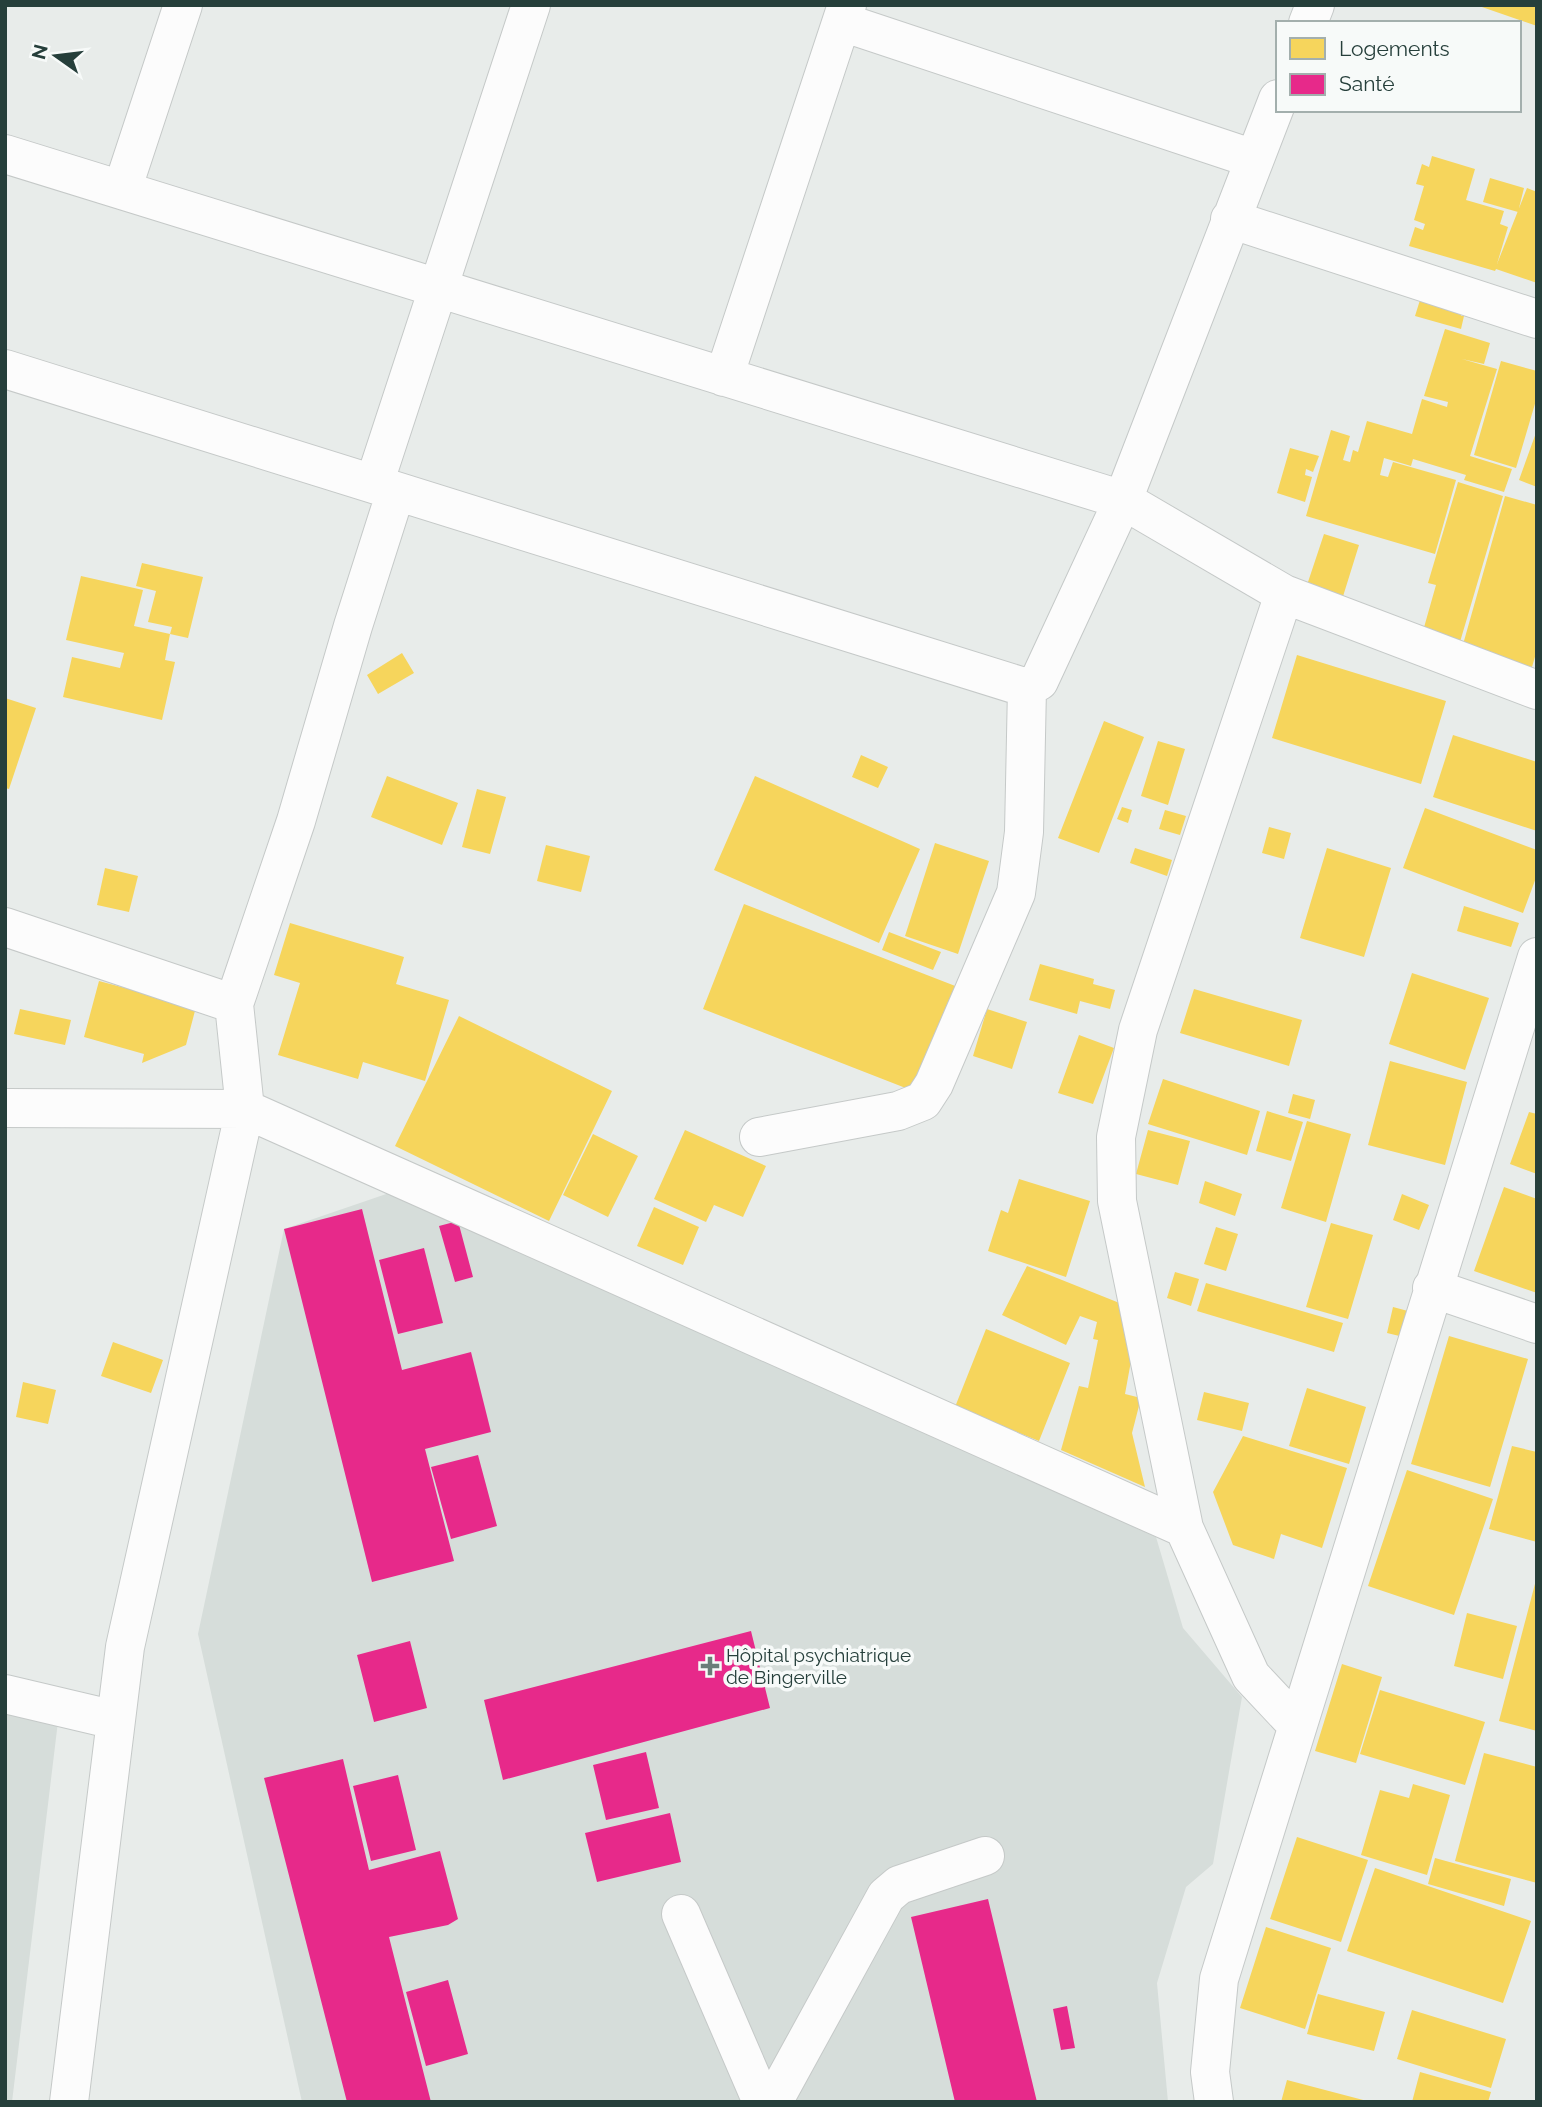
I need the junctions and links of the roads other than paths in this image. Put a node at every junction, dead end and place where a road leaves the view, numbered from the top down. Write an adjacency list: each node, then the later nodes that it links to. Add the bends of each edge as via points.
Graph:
1 (183, 5): 7 (street)
2 (531, 5): 9 (street)
3 (845, 14): 6 (street); 12 (street)
4 (1276, 104): 6 (street)
5 (5, 154): 7 (street)
6 (1254, 159): 8 (street)
7 (122, 190): 9 (street)
8 (1230, 219): 10 (street); 14 (street)
9 (438, 288): 12 (street); 13 (street)
10 (1537, 319)
11 (5, 369): 13 (street)
12 (724, 377): 14 (street)
13 (385, 487): 16 (street); 20 (street, via 353,626 296,821)
14 (1123, 500): 15 (street); 16 (street, via 1039,681)
15 (1284, 594): 17 (street); 26 (street, via 1138,1030 1116,1137 1117,1201)
16 (1027, 688): 23 (street, via 1024,832 1016,893 934,1084 923,1101 898,1111)
17 (1537, 690)
18 (5, 927): 20 (street)
19 (1537, 957): 24 (street)
20 (234, 1004): 22 (street)
21 (5, 1108): 22 (street)
22 (245, 1109): 26 (street); 28 (street, via 125,1647)
23 (759, 1137)
24 (1433, 1288): 25 (street); 29 (street)
25 (1537, 1324)
26 (1184, 1528): 29 (street, via 1251,1676)
27 (5, 1694): 28 (street)
28 (116, 1720): 32 (street)
29 (1297, 1725): 35 (street, via 1219,1979 1210,2072)
30 (985, 1856): 34 (street, via 899,1885 886,1896)
31 (681, 1913): 33 (street)
32 (69, 2102)
33 (762, 2102)
34 (773, 2102)
35 (1214, 2102)

